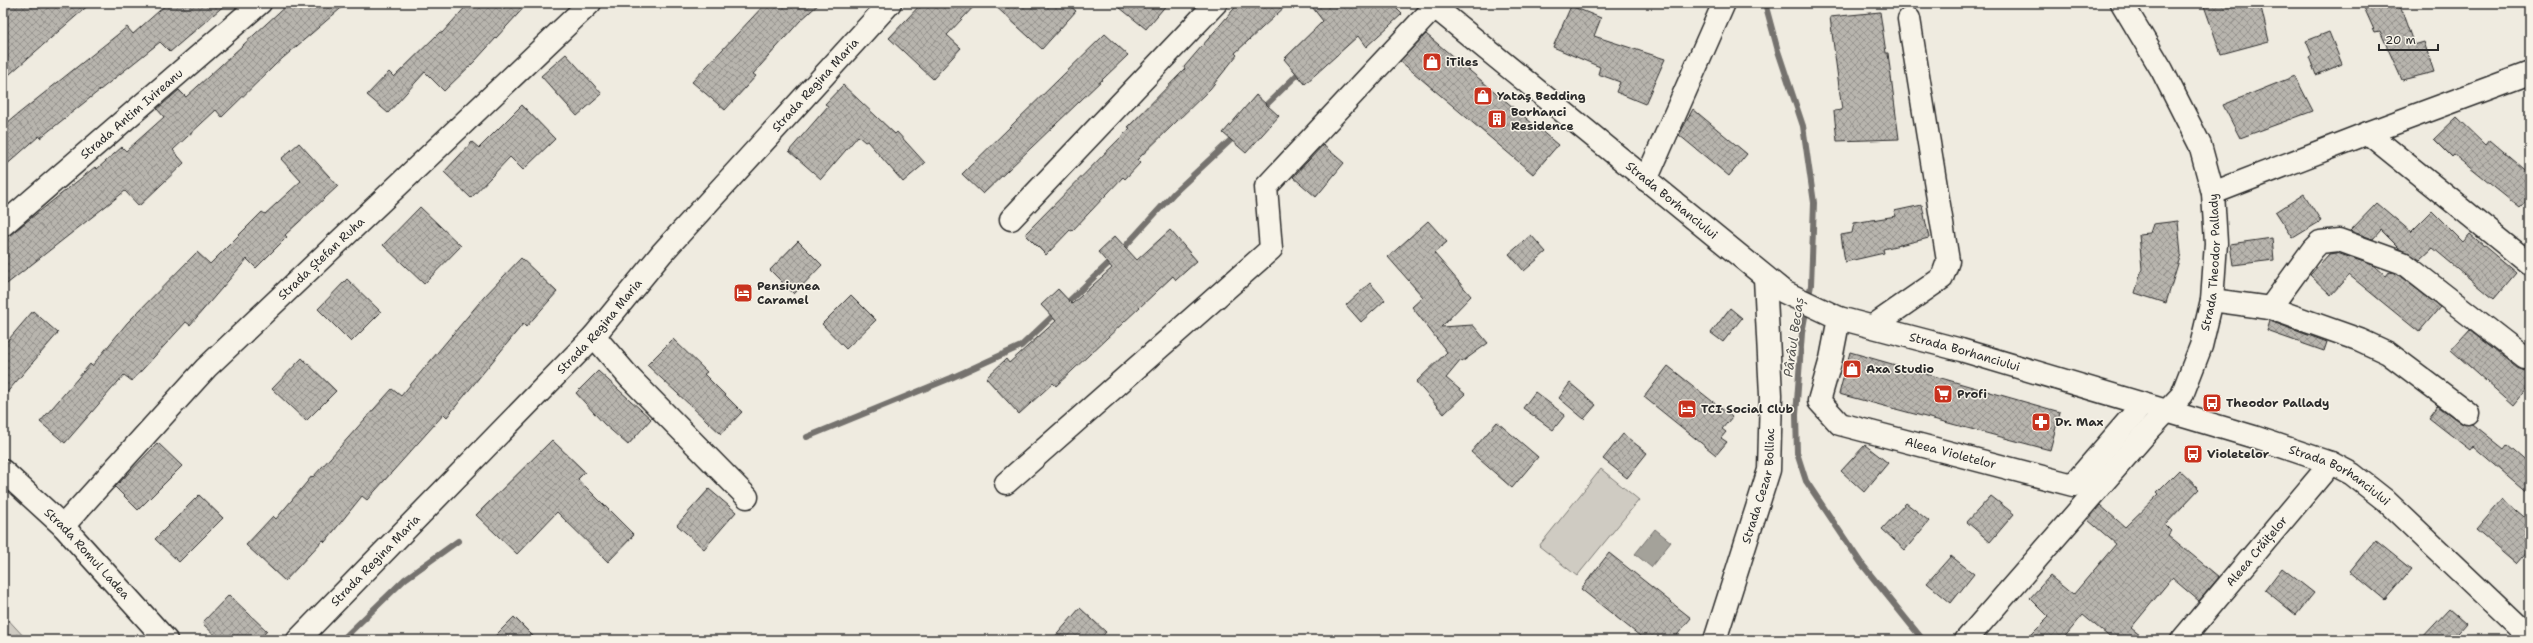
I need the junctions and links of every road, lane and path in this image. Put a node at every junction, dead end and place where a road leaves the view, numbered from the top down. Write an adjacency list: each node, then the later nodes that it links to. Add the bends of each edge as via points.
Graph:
1 (260, 3): 14 (street, Strada Antim Ivireanu)
2 (590, 3): 30 (street, Strada Ștefan Ruha, via 206,368)
3 (890, 3): 21 (street, Strada Regina Maria, via 662,254)
4 (1216, 3): 13 (street)
5 (1724, 3): 11 (street)
6 (2122, 3): 12 (street, Strada Theodor Pallady, via 2162,70 2200,145)
7 (1434, 4): 11 (street, Strada Borhanciului); 28 (street, via 1266,187 1272,249)
8 (1909, 18): 20 (street, via 1948,261 1942,278)
9 (2530, 73): 10 (street)
10 (2368, 133): 12 (street); 15 (street)
11 (1646, 180): 16 (street, Strada Borhanciului)
12 (2213, 193): 17 (street, Strada Theodor Pallady, via 2216,243)
13 (1011, 219)
14 (3, 225)
15 (2530, 264)
16 (1765, 278): 19 (street, Strada Borhanciului, via 1784,292); 34 (street, Strada Cezar Bolliac, via 1771,395 1769,470)
17 (2212, 300): 18 (street); 24 (street, Strada Theodor Pallady, via 2194,369 2182,395)
18 (2270, 308): 22 (street, via 2320,242 2339,240 2403,263); 25 (street, via 2328,327 2388,353)
19 (1834, 317): 20 (street, Strada Borhanciului); 23 (street, Aleea Violetelor, via 1831,359 1819,401 1840,424 2073,485)
20 (1873, 326): 23 (street, Strada Borhanciului)
21 (594, 336): 29 (street, via 630,378); 33 (street, Strada Regina Maria)
22 (2525, 358)
23 (2142, 405): 24 (street, Strada Borhanciului)
24 (2165, 412): 26 (street, Strada Borhanciului, via 2254,437); 35 (street)
25 (2468, 413)
26 (2331, 463): 31 (street, Strada Borhanciului, via 2357,478 2385,500); 36 (street, Aleea Crăițelor)
27 (3, 471): 30 (street, Strada Romul Ladea)
28 (1006, 483)
29 (747, 497)
30 (63, 526): 32 (street, Strada Romul Ladea)
31 (2530, 638)
32 (166, 640)
33 (298, 640)
34 (1715, 640)
35 (1966, 640)
36 (2182, 640)

